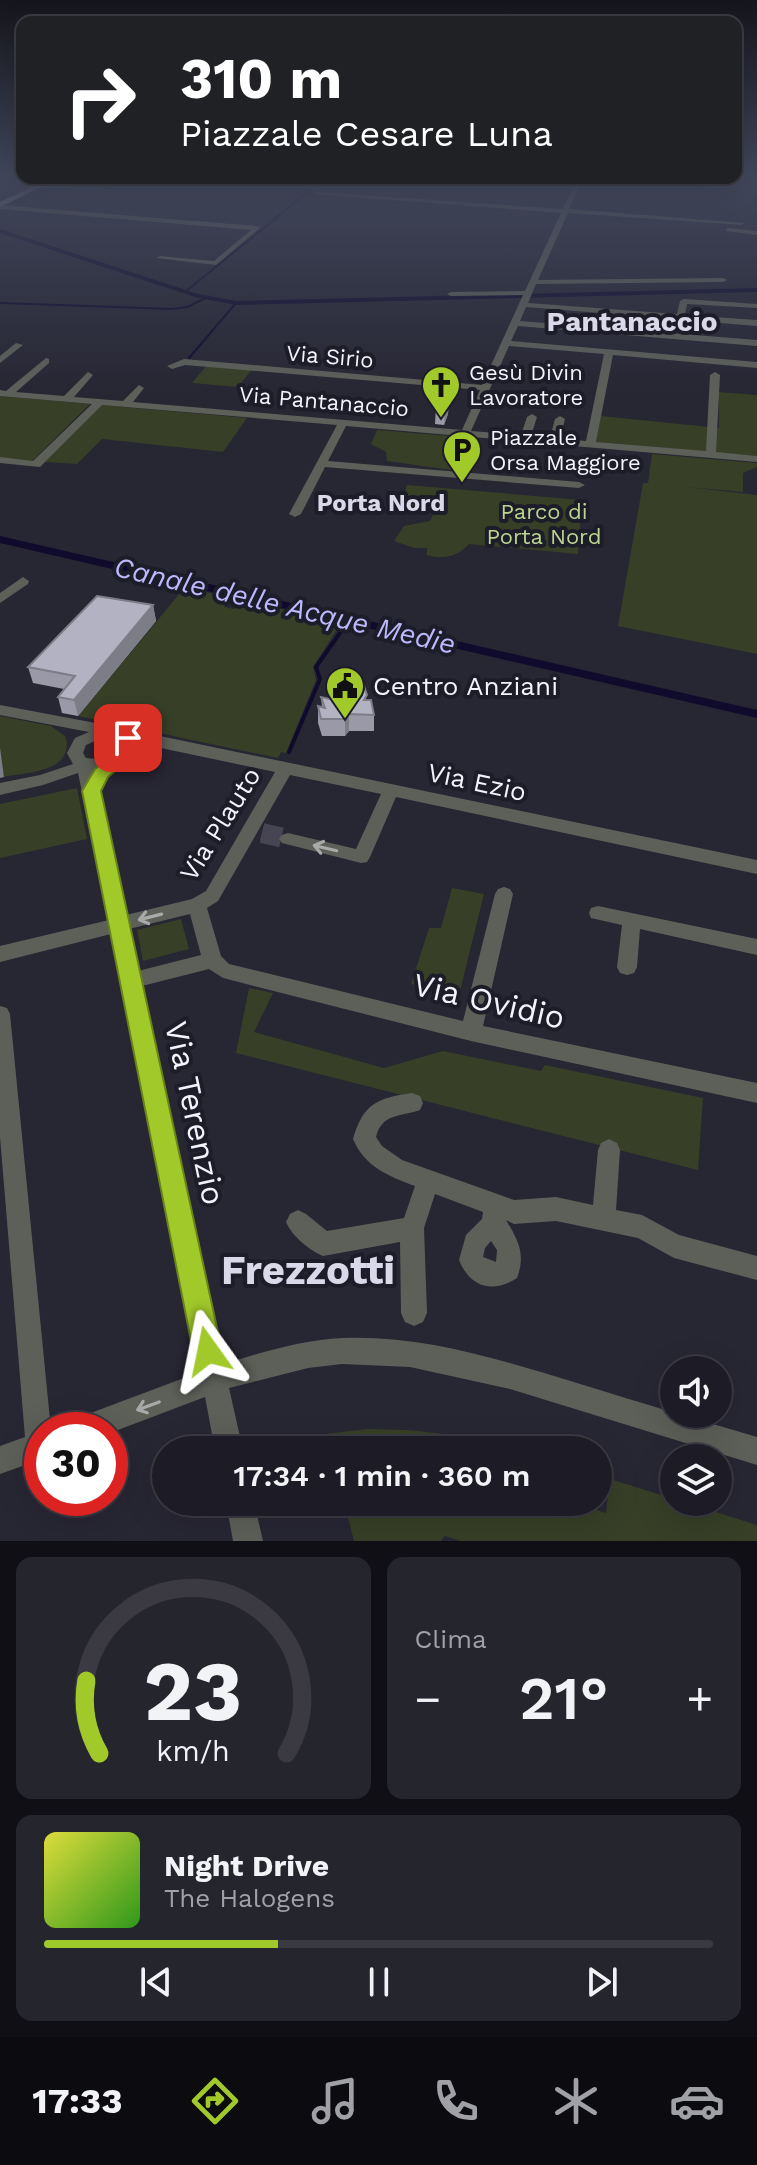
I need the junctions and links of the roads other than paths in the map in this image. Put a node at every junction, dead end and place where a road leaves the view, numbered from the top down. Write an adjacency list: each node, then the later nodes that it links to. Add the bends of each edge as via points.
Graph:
1 (234, 248): 3 (street, via 216,263)
2 (549, 248): 5 (street)
3 (160, 258)
4 (723, 280): 5 (street)
5 (534, 282): 7 (street)
6 (451, 294): 7 (street)
7 (528, 297): 10 (street); 12 (street)
8 (600, 300): 10 (street, via 619,303)
9 (757, 306): 11 (street, via 685,301)
10 (618, 312): 11 (street)
11 (679, 317): 13 (street); 14 (street)
12 (516, 323): 14 (street); 15 (street)
13 (757, 323)
14 (676, 336): 16 (street)
15 (507, 343): 18 (street); 26 (street)
16 (757, 343)
17 (19, 345): 19 (street)
18 (609, 352): 21 (street); 37 (street)
19 (0, 360)
20 (46, 361): 27 (street)
21 (757, 365)
22 (172, 366): 26 (street, Via Sirio, via 183,362)
23 (88, 375): 28 (street)
24 (715, 375): 38 (street)
25 (139, 388): 30 (street)
26 (487, 388): 34 (street)
27 (4, 393): 28 (street, Via Pantanaccio)
28 (66, 399): 29 (street, Via Pantanaccio)
29 (99, 402): 30 (street, Via Pantanaccio); 40 (street, via 36,465)
30 (126, 404): 33 (street, Via Pantanaccio, via 175,404)
31 (532, 417): 35 (street)
32 (560, 419): 36 (street)
33 (343, 423): 34 (street, Via Pantanaccio); 41 (street)
34 (465, 434): 35 (street, Via Pantanaccio)
35 (525, 439): 36 (street, Via Pantanaccio)
36 (554, 442): 37 (street, Via Pantanaccio)
37 (590, 445): 38 (street, Via Pantanaccio)
38 (711, 455): 39 (street, Via Pantanaccio)
39 (757, 459)
40 (0, 460)
41 (322, 464): 42 (street); 43 (street)
42 (579, 485)
43 (295, 514)
44 (23, 581): 45 (street)
45 (0, 599)
46 (0, 710): 47 (street, Via Ezio)
47 (55, 721): 48 (street, Via Ezio); 51 (street, via 71,733)
48 (117, 733): 49 (street, Via Ezio); 50 (street, via 131,747); 51 (street, via 86,737)
49 (186, 748): 50 (street, Via Ezio, via 154,748); 52 (street, Via Ezio)
50 (118, 760): 51 (street, Via Ezio); 51 (street, via 99,776)
51 (83, 767): 53 (street, Via Ezio); 53 (street, via 63,768); 62 (street, Via Terenzio)
52 (285, 769): 55 (street, Via Ezio); 59 (street, Via Plauto, via 256,832 212,896)
53 (43, 780): 54 (street, Via Ezio)
54 (0, 789)
55 (391, 791): 56 (street, one-way to 56, via 361,857); 57 (street, Via Ezio)
56 (288, 839)
57 (757, 867)
58 (504, 894): 69 (street)
59 (197, 905): 62 (street, one-way to 62); 65 (street)
60 (598, 913): 61 (street)
61 (632, 920): 63 (street); 66 (street)
62 (118, 924): 64 (street); 67 (street, Via Terenzio)
63 (757, 947)
64 (0, 954)
65 (212, 960): 67 (street); 69 (street, Via Ovidio, via 223,970)
66 (627, 967)
67 (130, 981): 79 (street, Via Terenzio)
68 (0, 1014): 80 (street)
69 (471, 1032): 70 (street, Via Ovidio)
70 (757, 1093)
71 (412, 1103): 73 (street, via 380,1110 368,1120 364,1139 374,1154 395,1168)
72 (609, 1150): 74 (street)
73 (428, 1181): 74 (street, via 494,1216 556,1209); 76 (street)
74 (603, 1219): 77 (street, via 642,1227 674,1246)
75 (298, 1222): 76 (street, via 323,1244)
76 (412, 1228): 78 (street)
77 (757, 1268)
78 (414, 1313)
79 (214, 1382): 81 (street, one-way to 81); 82 (street, Via Terenzio); 84 (street, via 307,1355 362,1349 411,1354 479,1366)
80 (37, 1412)
81 (128, 1413)
82 (226, 1436)
83 (24, 1451): 85 (street)
84 (757, 1451)
85 (0, 1460)
86 (243, 1516): 87 (street)
87 (248, 1541)

